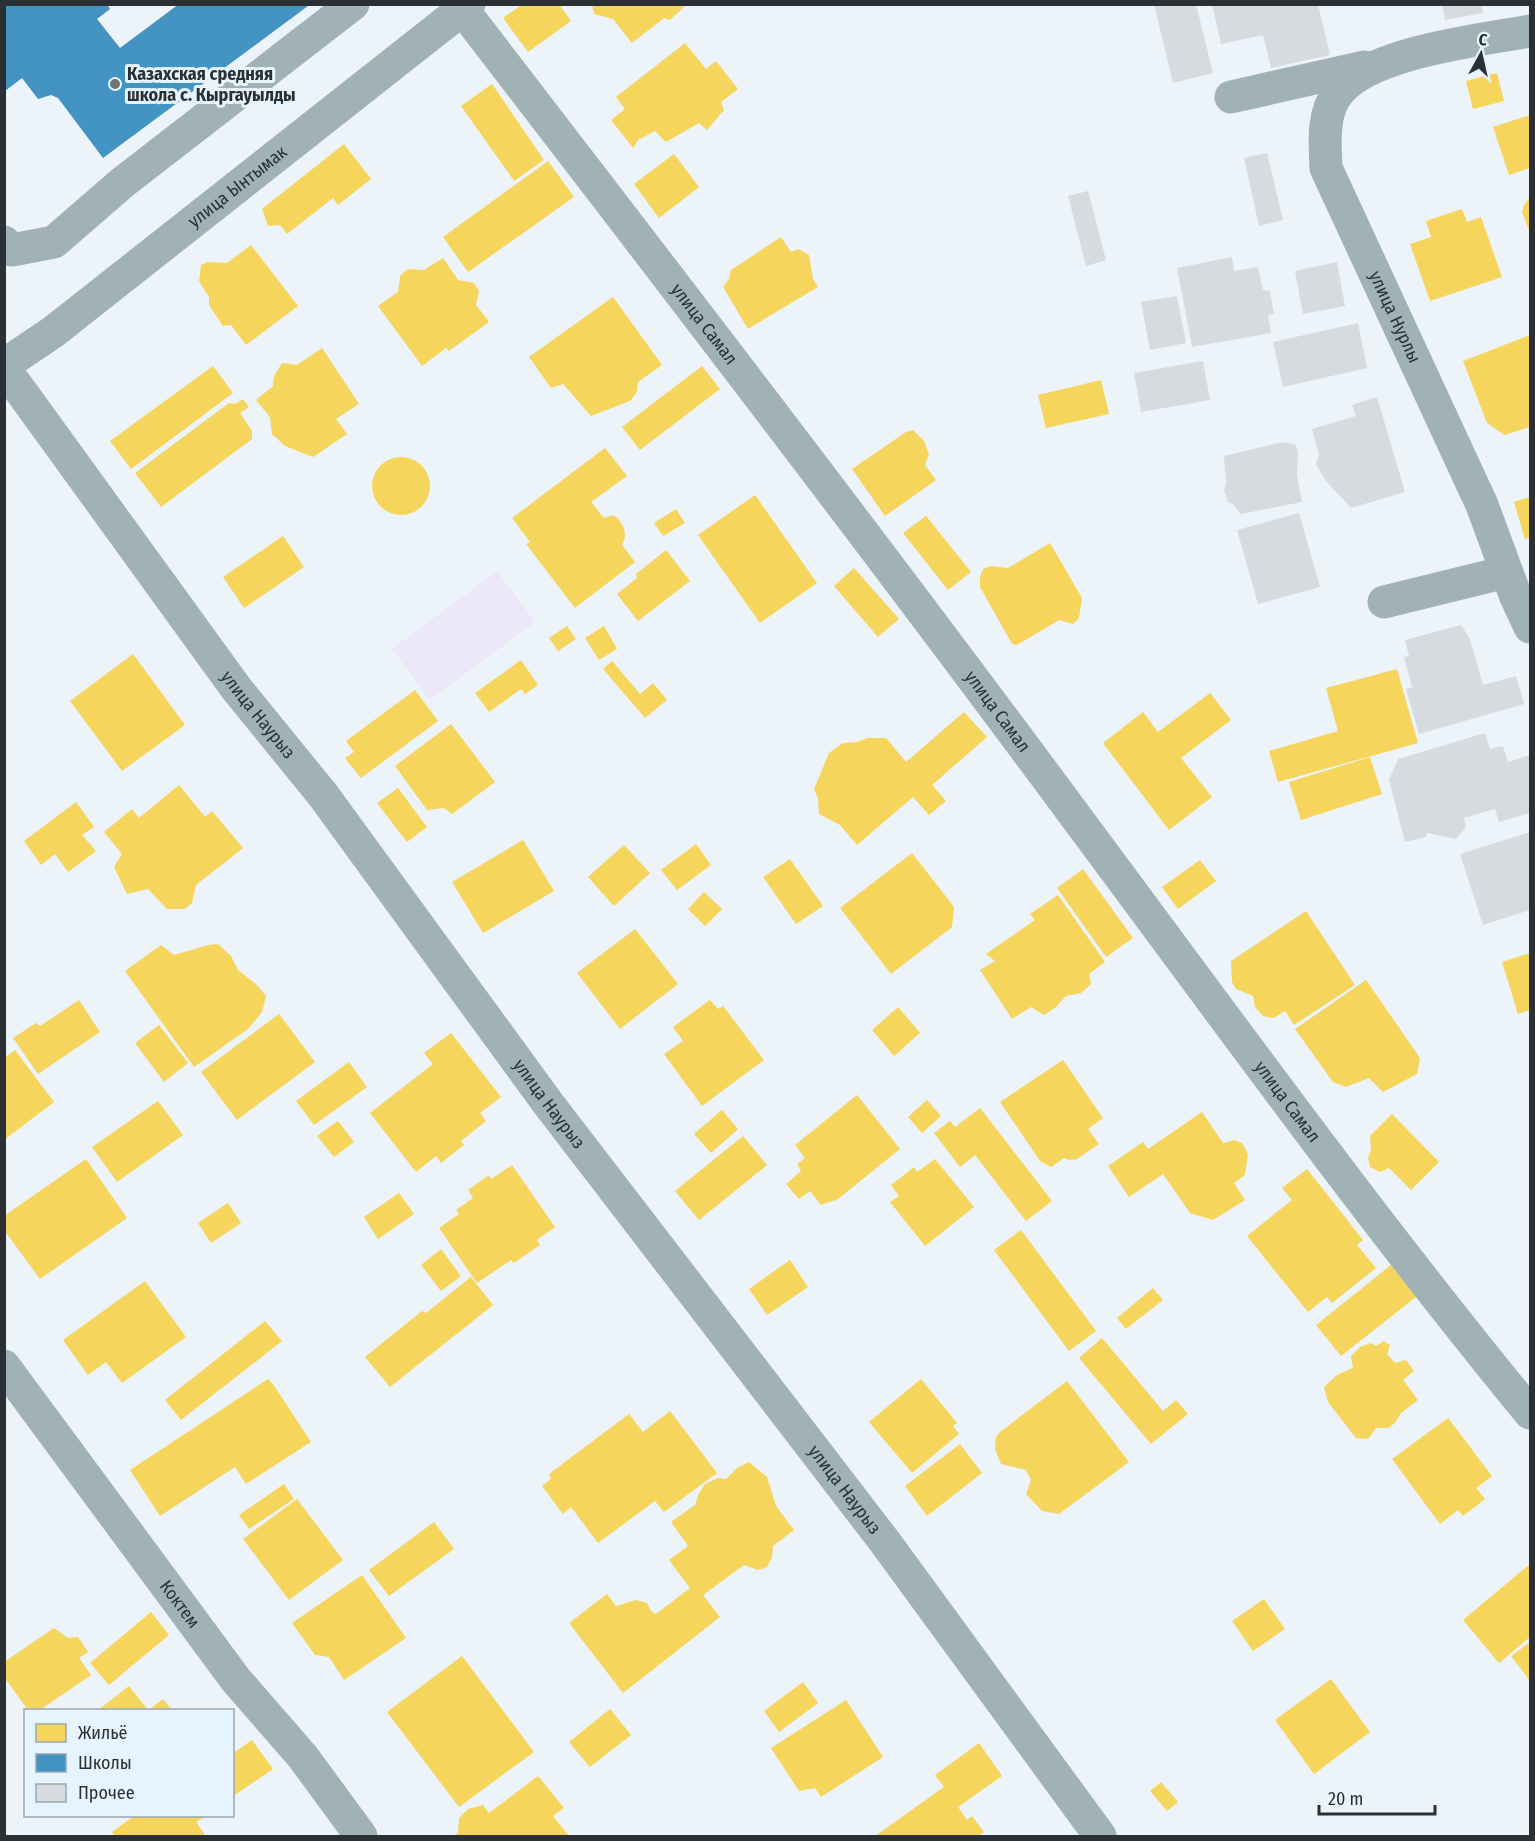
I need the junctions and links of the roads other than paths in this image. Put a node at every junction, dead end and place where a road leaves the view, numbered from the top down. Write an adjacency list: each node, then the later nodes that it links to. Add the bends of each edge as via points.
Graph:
1 (353, 4): 6 (street, via 122,183 54,242 12,250)
2 (466, 7): 7 (street, улица Ынтымак, via 53,333); 12 (street, улица Самал, via 1330,1157)
3 (1530, 31): 4 (street, улица Нурлы)
4 (1380, 63): 5 (street); 8 (street, улица Нурлы, via 1337,93 1325,135 1326,168)
5 (1231, 97)
6 (4, 242)
7 (4, 367): 14 (street, улица Наурыз, via 236,688 323,795 547,1102 885,1542)
8 (1518, 583): 9 (street); 10 (street, улица Нурлы)
9 (1384, 602)
10 (1530, 627)
11 (4, 1366): 13 (street, Коктем, via 236,1680 303,1757)
12 (1530, 1413)
13 (361, 1836)
14 (1100, 1836)

